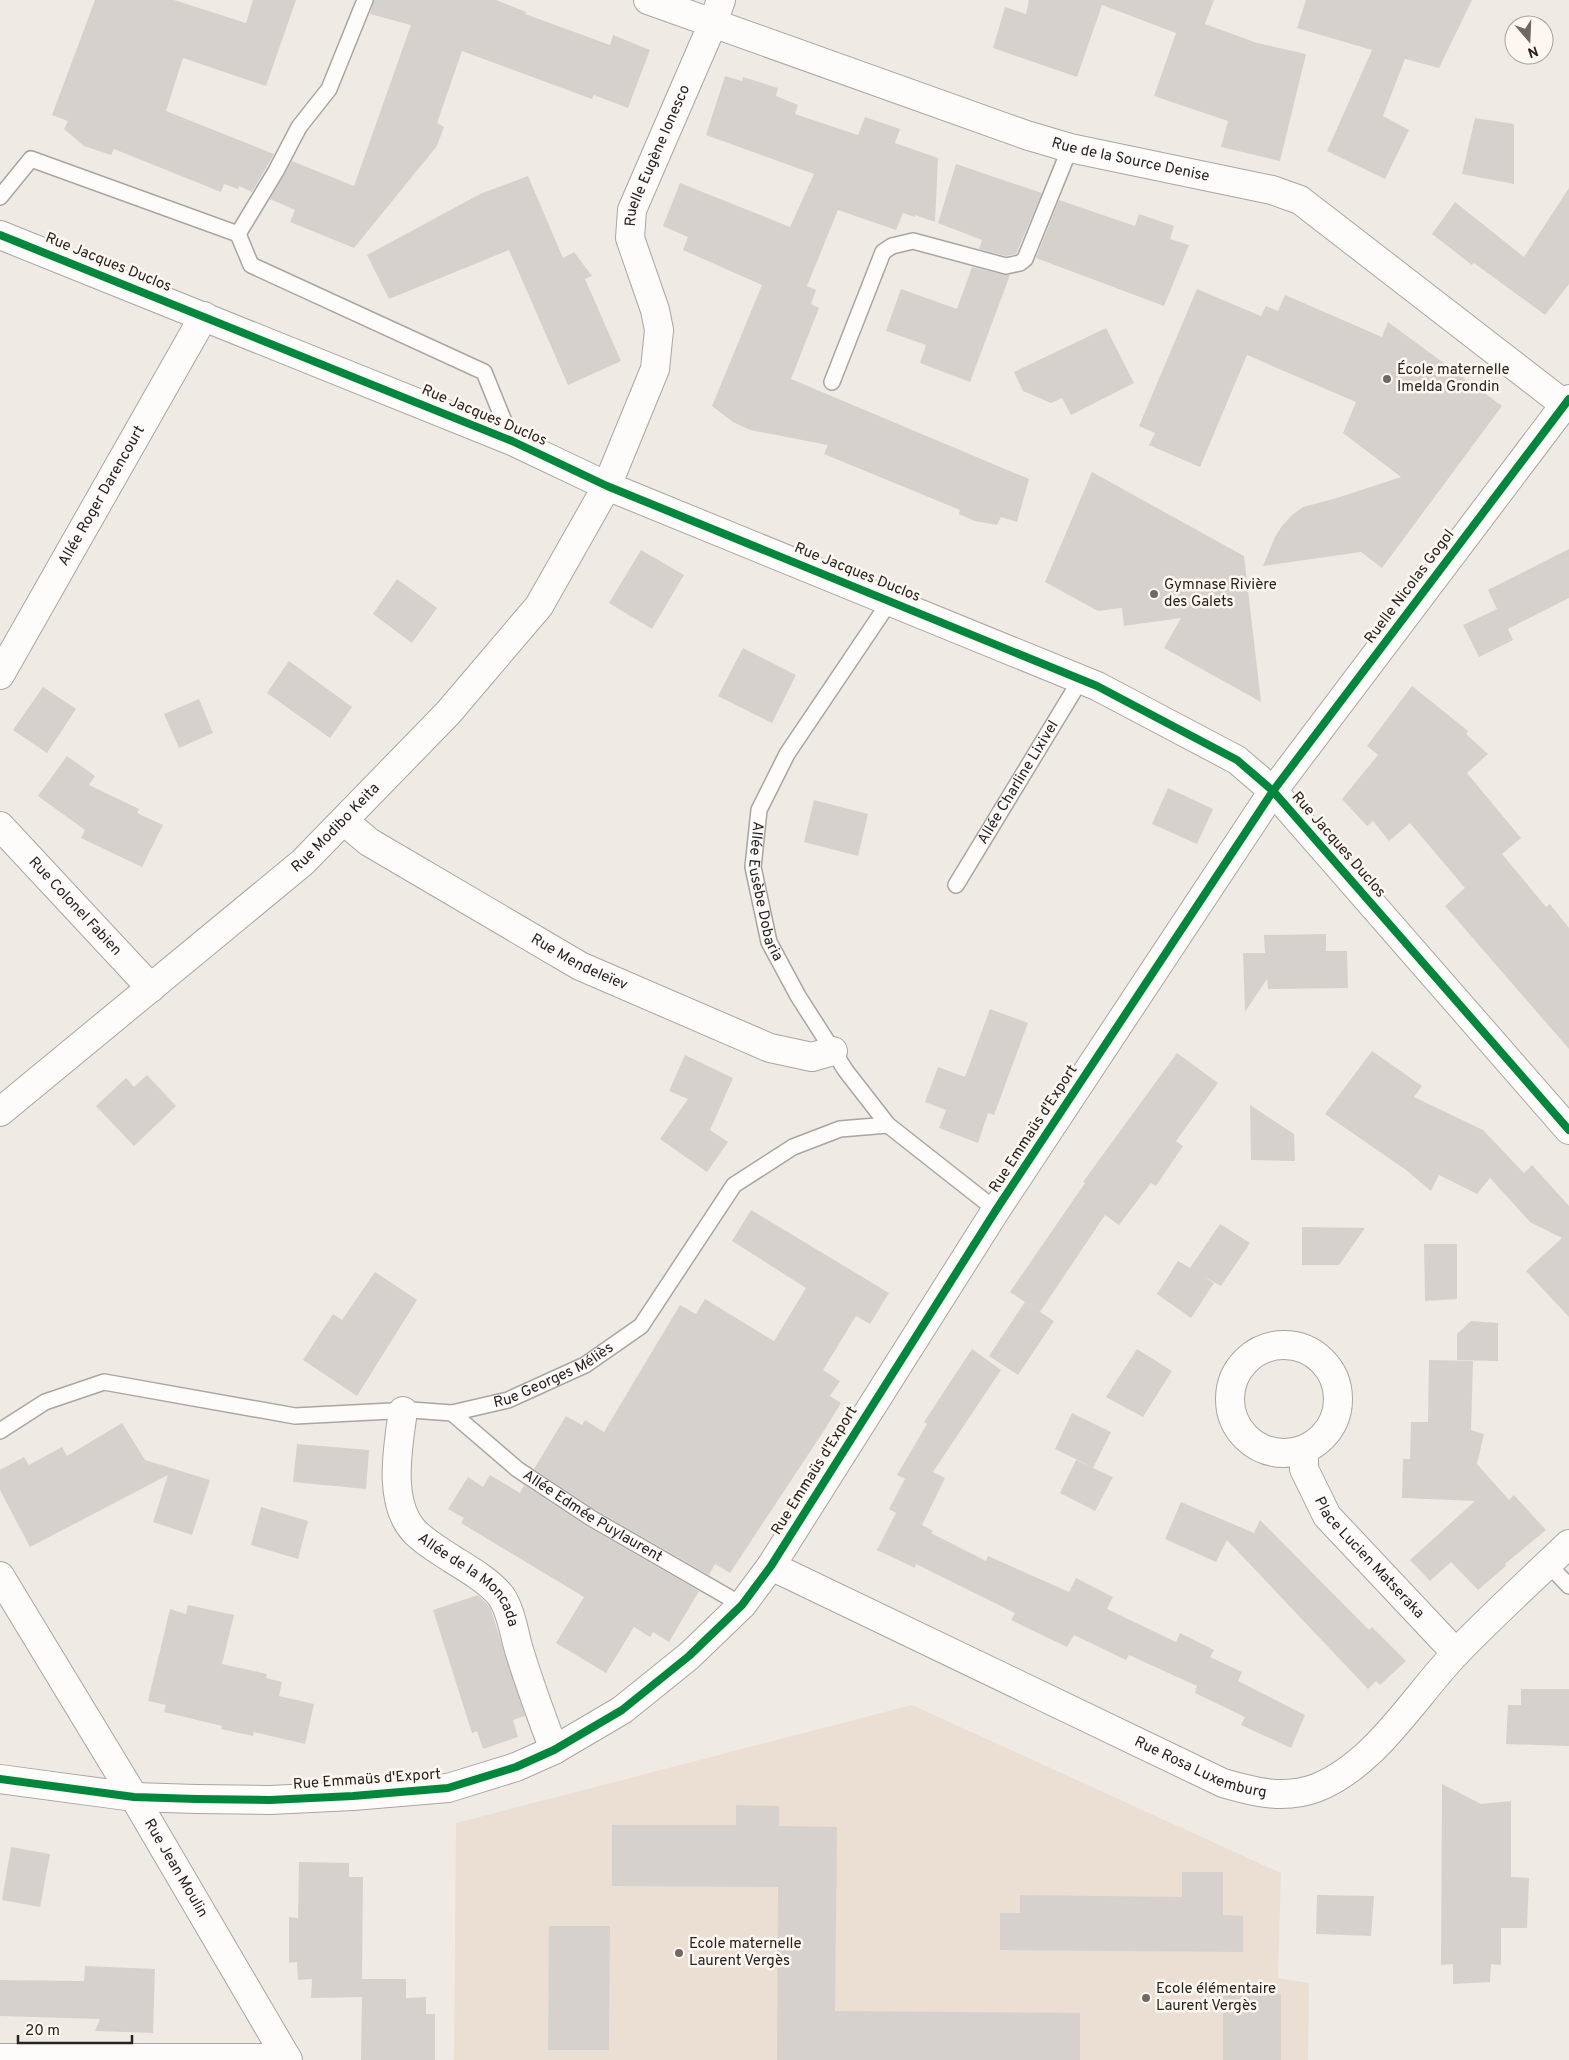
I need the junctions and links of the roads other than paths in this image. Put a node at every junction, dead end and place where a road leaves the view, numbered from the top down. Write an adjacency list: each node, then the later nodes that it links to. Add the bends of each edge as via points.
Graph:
1 (365, 0): 6 (lane, via 329,89 299,127)
2 (648, 0): 3 (street, Rue de la Source Denise)
3 (717, 11): 4 (street, Rue de la Source Denise, via 1026,135); 12 (street, Ruelle Eugène Ionesco, via 632,210 630,238 659,330 655,370)
4 (1070, 148): 9 (lane, via 1025,259 1020,263 1006,266 913,242 897,244 883,252); 10 (street, Rue de la Source Denise, via 1272,190 1300,200)
5 (0, 196): 6 (lane, via 32,159)
6 (238, 234): 11 (lane, via 251,265 484,372)
7 (0, 235): 8 (street, Rue Jacques Duclos)
8 (204, 316): 11 (street, Rue Jacques Duclos); 14 (street, Allée Roger Darencourt)
9 (832, 382)
10 (1568, 404): 16 (street, Ruelle Nicolas Gogol)
11 (512, 441): 12 (street, Rue Jacques Duclos)
12 (607, 486): 13 (street, Rue Jacques Duclos); 17 (street, Rue Modibo Keita, via 539,606 448,713)
13 (890, 601): 15 (street, Rue Jacques Duclos); 21 (lane, Allée Eusèbe Dobaria, via 787,754 759,810 753,867 769,942)
14 (0, 675)
15 (1081, 679): 16 (street, Rue Jacques Duclos, via 1237,760); 19 (lane, Allée Charline Lixivel)
16 (1273, 792): 24 (street, Rue Jacques Duclos); 25 (street, Rue Emmaüs d'Export)
17 (344, 821): 20 (street, Rue Modibo Keita, via 303,862); 21 (street, Rue Mendeleïev, via 368,842 580,966 770,1048 812,1057)
18 (0, 826): 20 (street, Rue Colonel Fabien)
19 (956, 885)
20 (150, 988): 22 (street, Rue Modibo Keita)
21 (833, 1051): 23 (lane, Allée Eusèbe Dobaria)
22 (0, 1112)
23 (888, 1125): 25 (lane); 27 (lane, Rue Georges Méliès, via 840,1129 801,1144 734,1185 641,1326 577,1369 508,1400)
24 (1569, 1130)
25 (996, 1210): 32 (street, Rue Emmaüs d'Export)
26 (403, 1411): 27 (lane, Rue Georges Méliès); 28 (lane, Rue Georges Méliès, via 295,1416 104,1382 45,1402); 37 (street, Allée de la Moncada, via 397,1486 404,1513 415,1532 500,1596 508,1610 534,1698)
27 (452, 1414): 35 (lane, Allée Edmée Puylaurent, via 517,1469 591,1518)
28 (0, 1431)
29 (1304, 1451): 36 (street, Place Lucien Matseraka, via 1304,1470 1327,1516)
30 (1569, 1544): 31 (street, Rue Rosa Luxemburg)
31 (1548, 1564): 34 (lane); 36 (street, Rue Rosa Luxemburg)
32 (771, 1566): 35 (street, Rue Emmaüs d'Export); 36 (street, Rue Rosa Luxemburg, via 1223,1783 1259,1793 1289,1795 1316,1788 1341,1775 1374,1748)
33 (0, 1576): 39 (street, Rue Jean Moulin)
34 (1569, 1586)
35 (742, 1605): 37 (street, Rue Emmaüs d'Export, via 689,1656 622,1710)
36 (1456, 1652)
37 (554, 1750): 39 (street, Rue Emmaüs d'Export, via 516,1767 448,1788 270,1800)
38 (0, 1779): 39 (street, Rue Emmaüs d'Export)
39 (134, 1797): 41 (street, Rue Jean Moulin)
40 (0, 2058): 41 (street)
41 (288, 2059)

